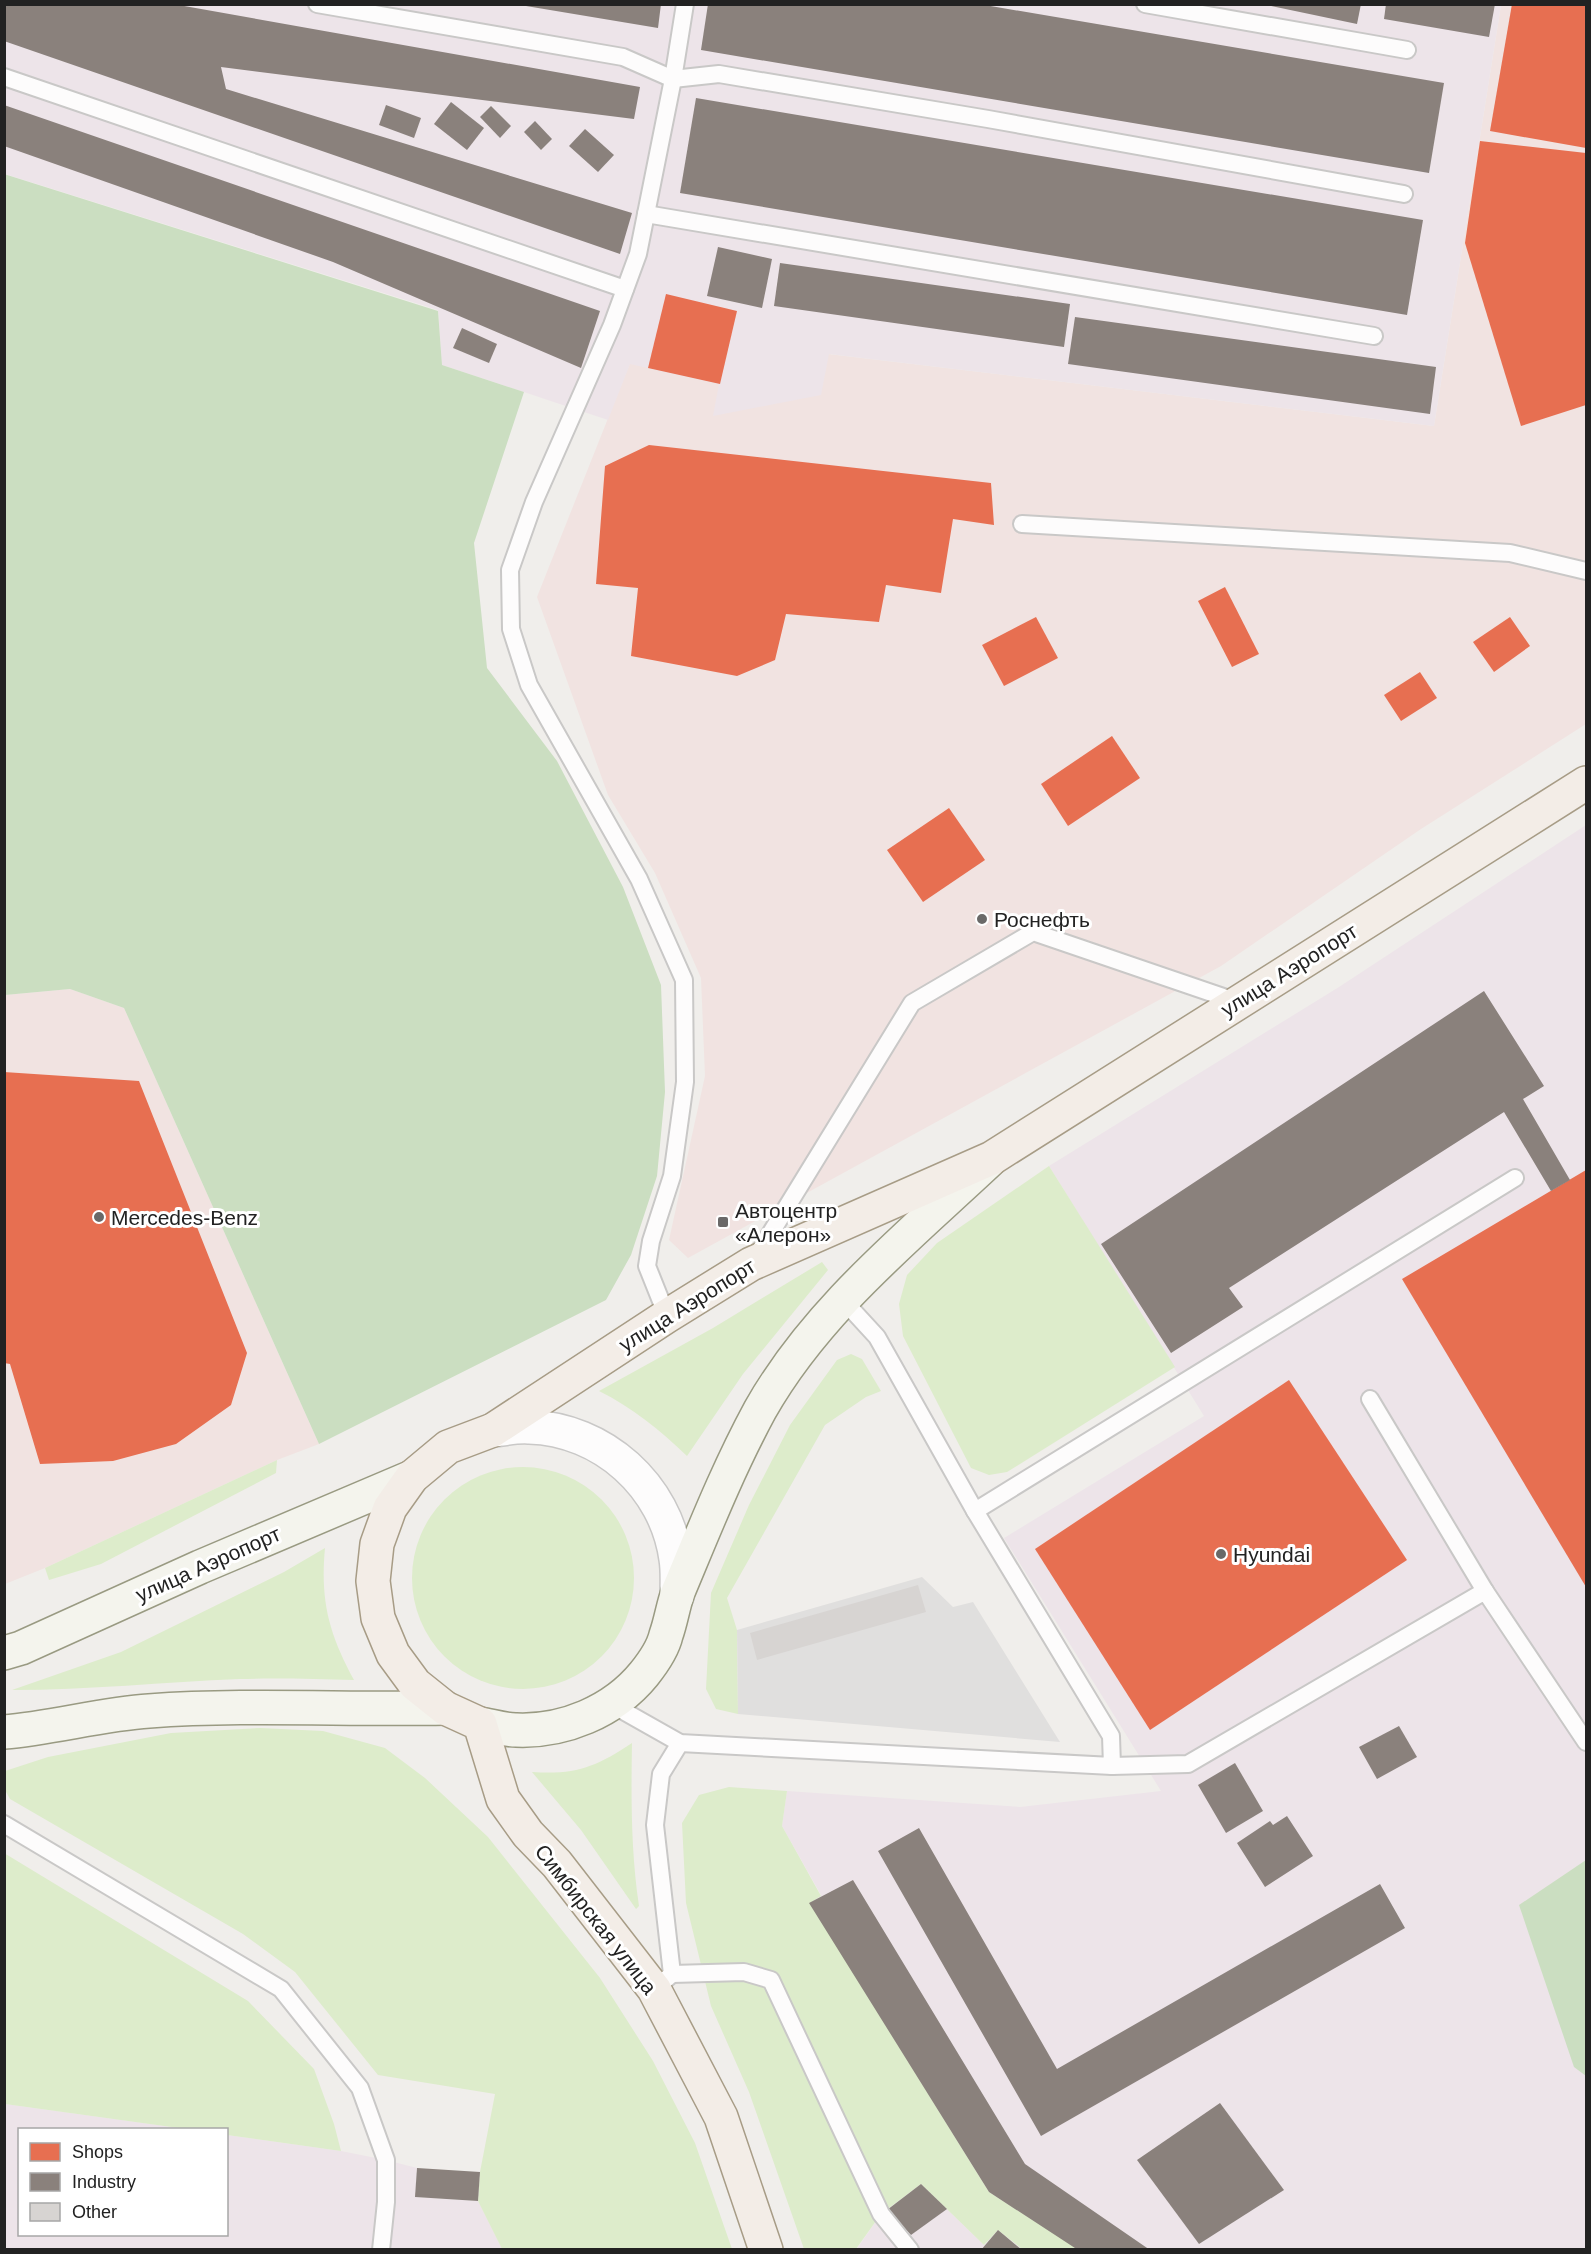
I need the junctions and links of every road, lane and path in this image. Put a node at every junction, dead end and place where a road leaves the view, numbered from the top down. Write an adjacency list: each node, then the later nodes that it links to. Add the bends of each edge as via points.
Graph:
1 (317, 4): 6 (lane, via 623,57)
2 (685, 4): 6 (lane)
3 (1145, 4): 4 (lane)
4 (1407, 50)
5 (4, 77): 9 (lane)
6 (673, 79): 7 (lane, via 719,74); 8 (lane)
7 (1404, 194)
8 (646, 214): 9 (lane, via 638,254); 10 (lane)
9 (625, 289): 19 (lane, via 534,502 510,570 511,628 529,686 639,879 684,980 685,1082 672,1176 651,1241 648,1266)
10 (1374, 336)
11 (1022, 524): 12 (lane, via 1510,553)
12 (1587, 571)
13 (1587, 783): 14 (main road, улица Аэропорт)
14 (1238, 1003): 15 (main road, улица Аэропорт); 17 (lane, via 1032,932 912,1004)
15 (992, 1158): 17 (main road, улица Аэропорт); 18 (main road, улица Аэропорт, via 869,1271)
16 (1515, 1178): 23 (lane)
17 (752, 1264): 19 (main road, улица Аэропорт)
18 (843, 1300): 23 (lane, via 877,1337); 25 (main road, улица Аэропорт, via 796,1357 761,1409 718,1494)
19 (667, 1316): 21 (main road, улица Аэропорт)
20 (1370, 1399): 24 (lane)
21 (493, 1430): 22 (main road, улица Аэропорт, via 448,1447); 25 (street, улица Аэропорт, via 529,1426 565,1431 598,1445 628,1466 651,1493 668,1525 677,1560)
22 (412, 1477): 26 (main road, улица Аэропорт); 28 (main road, улица Аэропорт, via 390,1508 376,1544 373,1581 378,1618 393,1654 416,1684)
23 (975, 1511): 33 (lane, via 1111,1736)
24 (1485, 1591): 31 (lane); 33 (lane, via 1188,1764)
25 (677, 1596): 27 (main road, улица Аэропорт, via 666,1638 643,1675)
26 (4, 1653)
27 (611, 1704): 29 (main road, улица Аэропорт, via 581,1720 548,1729 514,1730); 32 (lane)
28 (445, 1708): 29 (main road, улица Аэропорт); 30 (main road, улица Аэропорт, via 305,1706 146,1711)
29 (480, 1724): 35 (main road, Симбирская улица, via 503,1799 528,1834)
30 (4, 1732)
31 (1587, 1742)
32 (680, 1743): 33 (lane); 35 (lane, via 661,1774 655,1825)
33 (1112, 1766)
34 (4, 1824): 36 (lane, via 281,1989 360,2088 386,2160)
35 (663, 1981): 37 (main road, Симбирская улица, via 721,2117); 38 (lane, via 744,1972 771,1980 881,2214)
36 (381, 2250)
37 (766, 2250)
38 (910, 2250)

